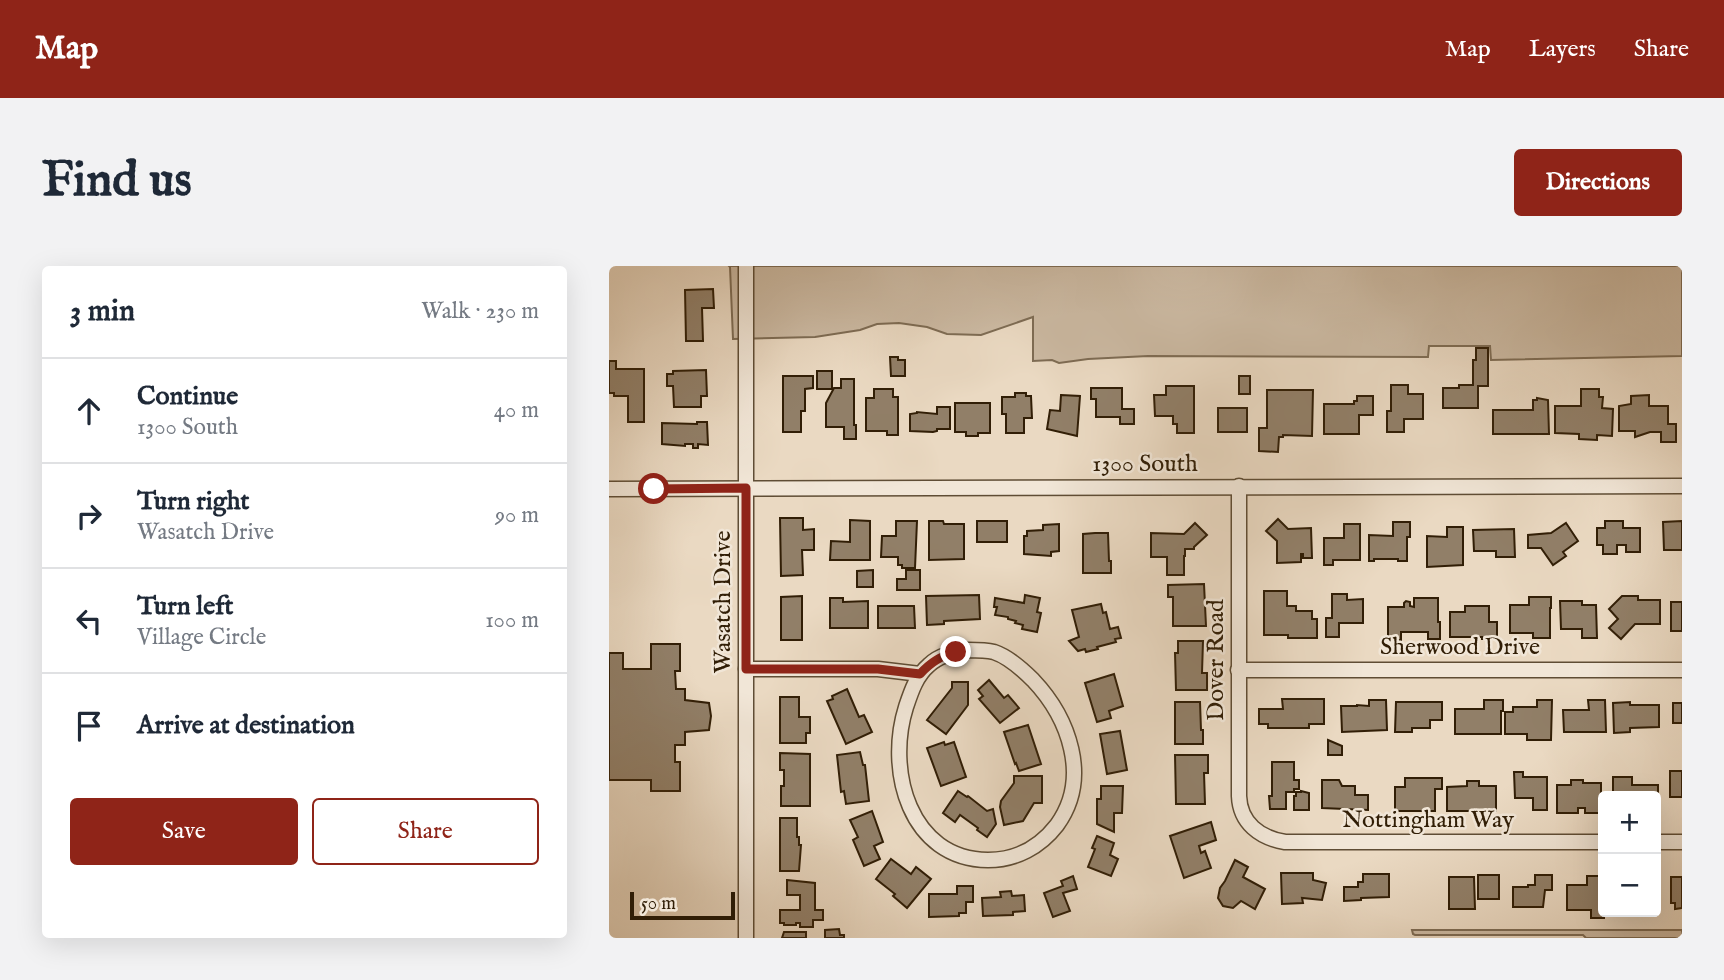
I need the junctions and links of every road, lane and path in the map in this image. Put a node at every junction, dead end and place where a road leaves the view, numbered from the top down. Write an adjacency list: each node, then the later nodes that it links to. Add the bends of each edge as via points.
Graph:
1 (745, 266): 4 (street, Wasatch Drive)
2 (1239, 486): 3 (street, 1300 South); 4 (street, 1300 South); 7 (street, Dover Road)
3 (1682, 486)
4 (746, 488): 5 (street, 1300 South); 6 (street, Wasatch Drive)
5 (609, 489)
6 (746, 669): 9 (street, via 878,669); 14 (street, Wasatch Drive)
7 (1238, 670): 8 (street, Sherwood Drive); 10 (street, Dover Road, via 1239,804)
8 (1682, 670)
9 (920, 674): 9 (street, via 946,655 968,650 993,652 1023,670 1051,702 1071,748 1073,789 1063,817 1029,850 999,860 967,857 938,844 917,821 904,790 899,744 903,717)
10 (1255, 830): 11 (street, Nottingham Way, via 1285,842)
11 (1598, 842)
12 (1661, 842): 13 (street)
13 (1682, 842)
14 (746, 938)

